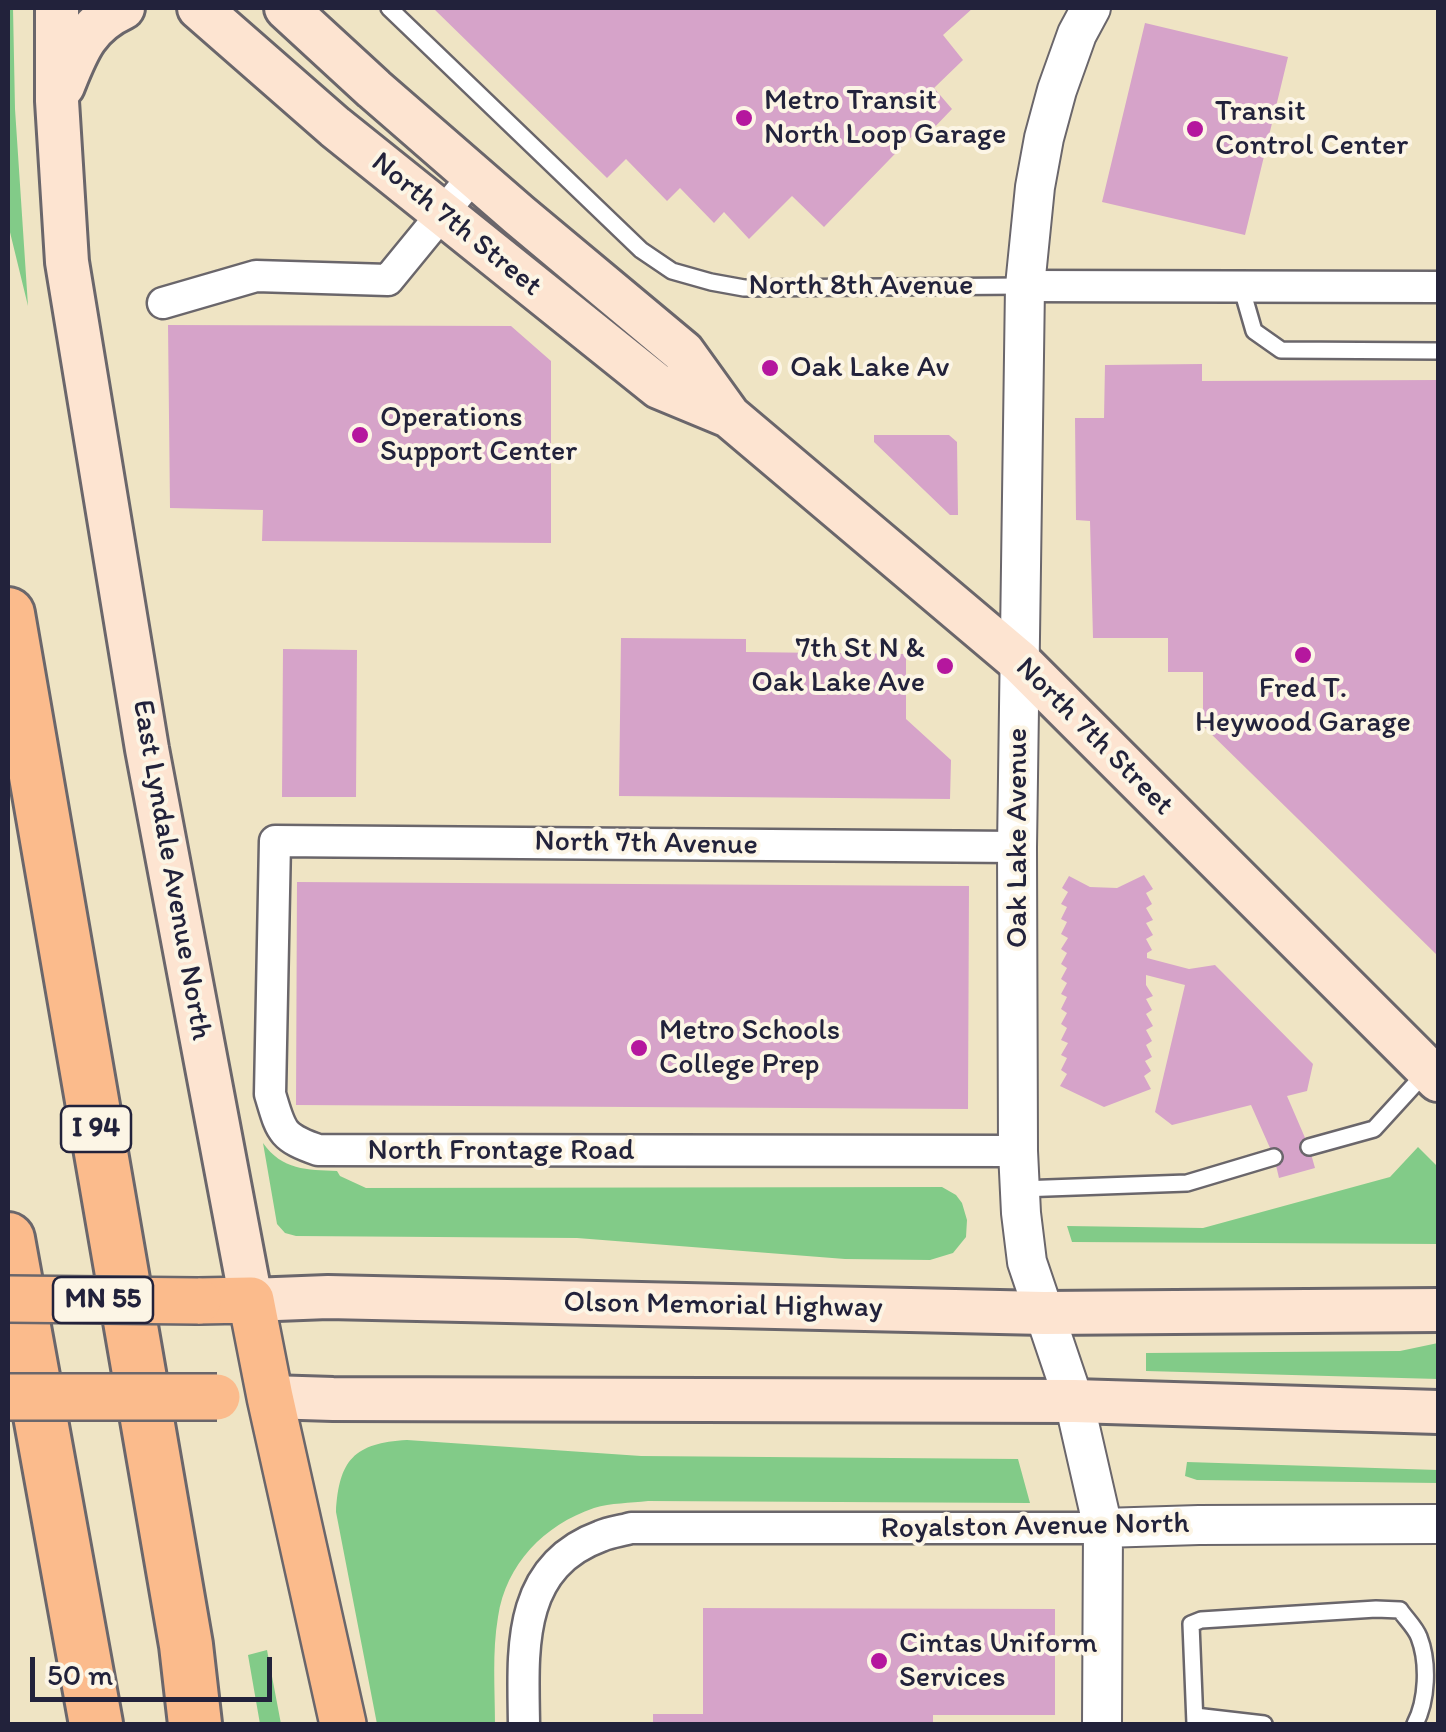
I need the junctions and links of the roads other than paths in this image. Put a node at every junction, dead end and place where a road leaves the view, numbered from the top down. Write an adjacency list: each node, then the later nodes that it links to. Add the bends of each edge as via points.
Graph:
1 (57, 8): 7 (main road, East Lyndale Avenue North)
2 (122, 8): 7 (main road, via 81,42)
3 (286, 8): 8 (main road, North 7th Street)
4 (389, 8): 10 (lane, North 8th Avenue, via 640,250 672,271 744,288)
5 (1091, 8): 10 (street, Oak Lake Avenue, via 1044,138)
6 (200, 12): 9 (main road, North 7th Street)
7 (56, 100): 27 (main road, East Lyndale Avenue North, via 70,281 151,767)
8 (474, 175): 9 (street); 15 (main road, North 7th Street, via 683,352)
9 (442, 214): 13 (street, via 388,280 256,276); 15 (main road, North 7th Street, via 658,387)
10 (1024, 286): 11 (street, North 8th Avenue); 17 (street, Oak Lake Avenue)
11 (1242, 286): 12 (street, North 8th Avenue); 14 (lane, via 1254,331 1281,350)
12 (1438, 286)
13 (163, 302)
14 (1438, 351)
15 (729, 416): 17 (main road, North 7th Street)
16 (8, 614): 36 (highway, I 94)
17 (1020, 662): 19 (street, Oak Lake Avenue); 20 (main road, North 7th Street)
18 (274, 841): 19 (street, North 7th Avenue); 22 (street, North Frontage Road, via 270,1094 280,1128 298,1143 318,1150)
19 (1017, 847): 22 (street, Oak Lake Avenue)
20 (1434, 1075): 21 (lane, via 1374,1129)
21 (1309, 1147)
22 (1018, 1151): 24 (street, Oak Lake Avenue)
23 (1274, 1157): 24 (lane, via 1187,1183)
24 (1020, 1189): 29 (street, Oak Lake Avenue, via 1027,1262)
25 (8, 1239): 38 (highway)
26 (8, 1299): 27 (main road, Olson Memorial Highway / MN 55, bridge)
27 (251, 1300): 29 (main road, Olson Memorial Highway); 31 (main road, East Lyndale Avenue North)
28 (1438, 1310): 29 (main road, Olson Memorial Highway)
29 (1044, 1313): 32 (street, Oak Lake Avenue)
30 (8, 1397): 31 (main road, bridge)
31 (270, 1397): 32 (main road); 41 (main road, East Lyndale Avenue North)
32 (1074, 1402): 33 (main road); 35 (street, Oak Lake Avenue)
33 (1438, 1412)
34 (1438, 1524): 35 (street, Royalston Avenue North)
35 (1103, 1528): 42 (street, Royalston Avenue North, via 632,1528 599,1536 566,1555 529,1611); 43 (street, Oak Lake Avenue)
36 (186, 1645): 39 (highway, I 94); 40 (highway)
37 (1195, 1720): 44 (lane); 45 (lane, via 1191,1624 1376,1609 1400,1610 1418,1635 1424,1699)
38 (96, 1724)
39 (195, 1724)
40 (206, 1724)
41 (343, 1724)
42 (524, 1724)
43 (1102, 1724)
44 (1264, 1724)
45 (1415, 1724)

